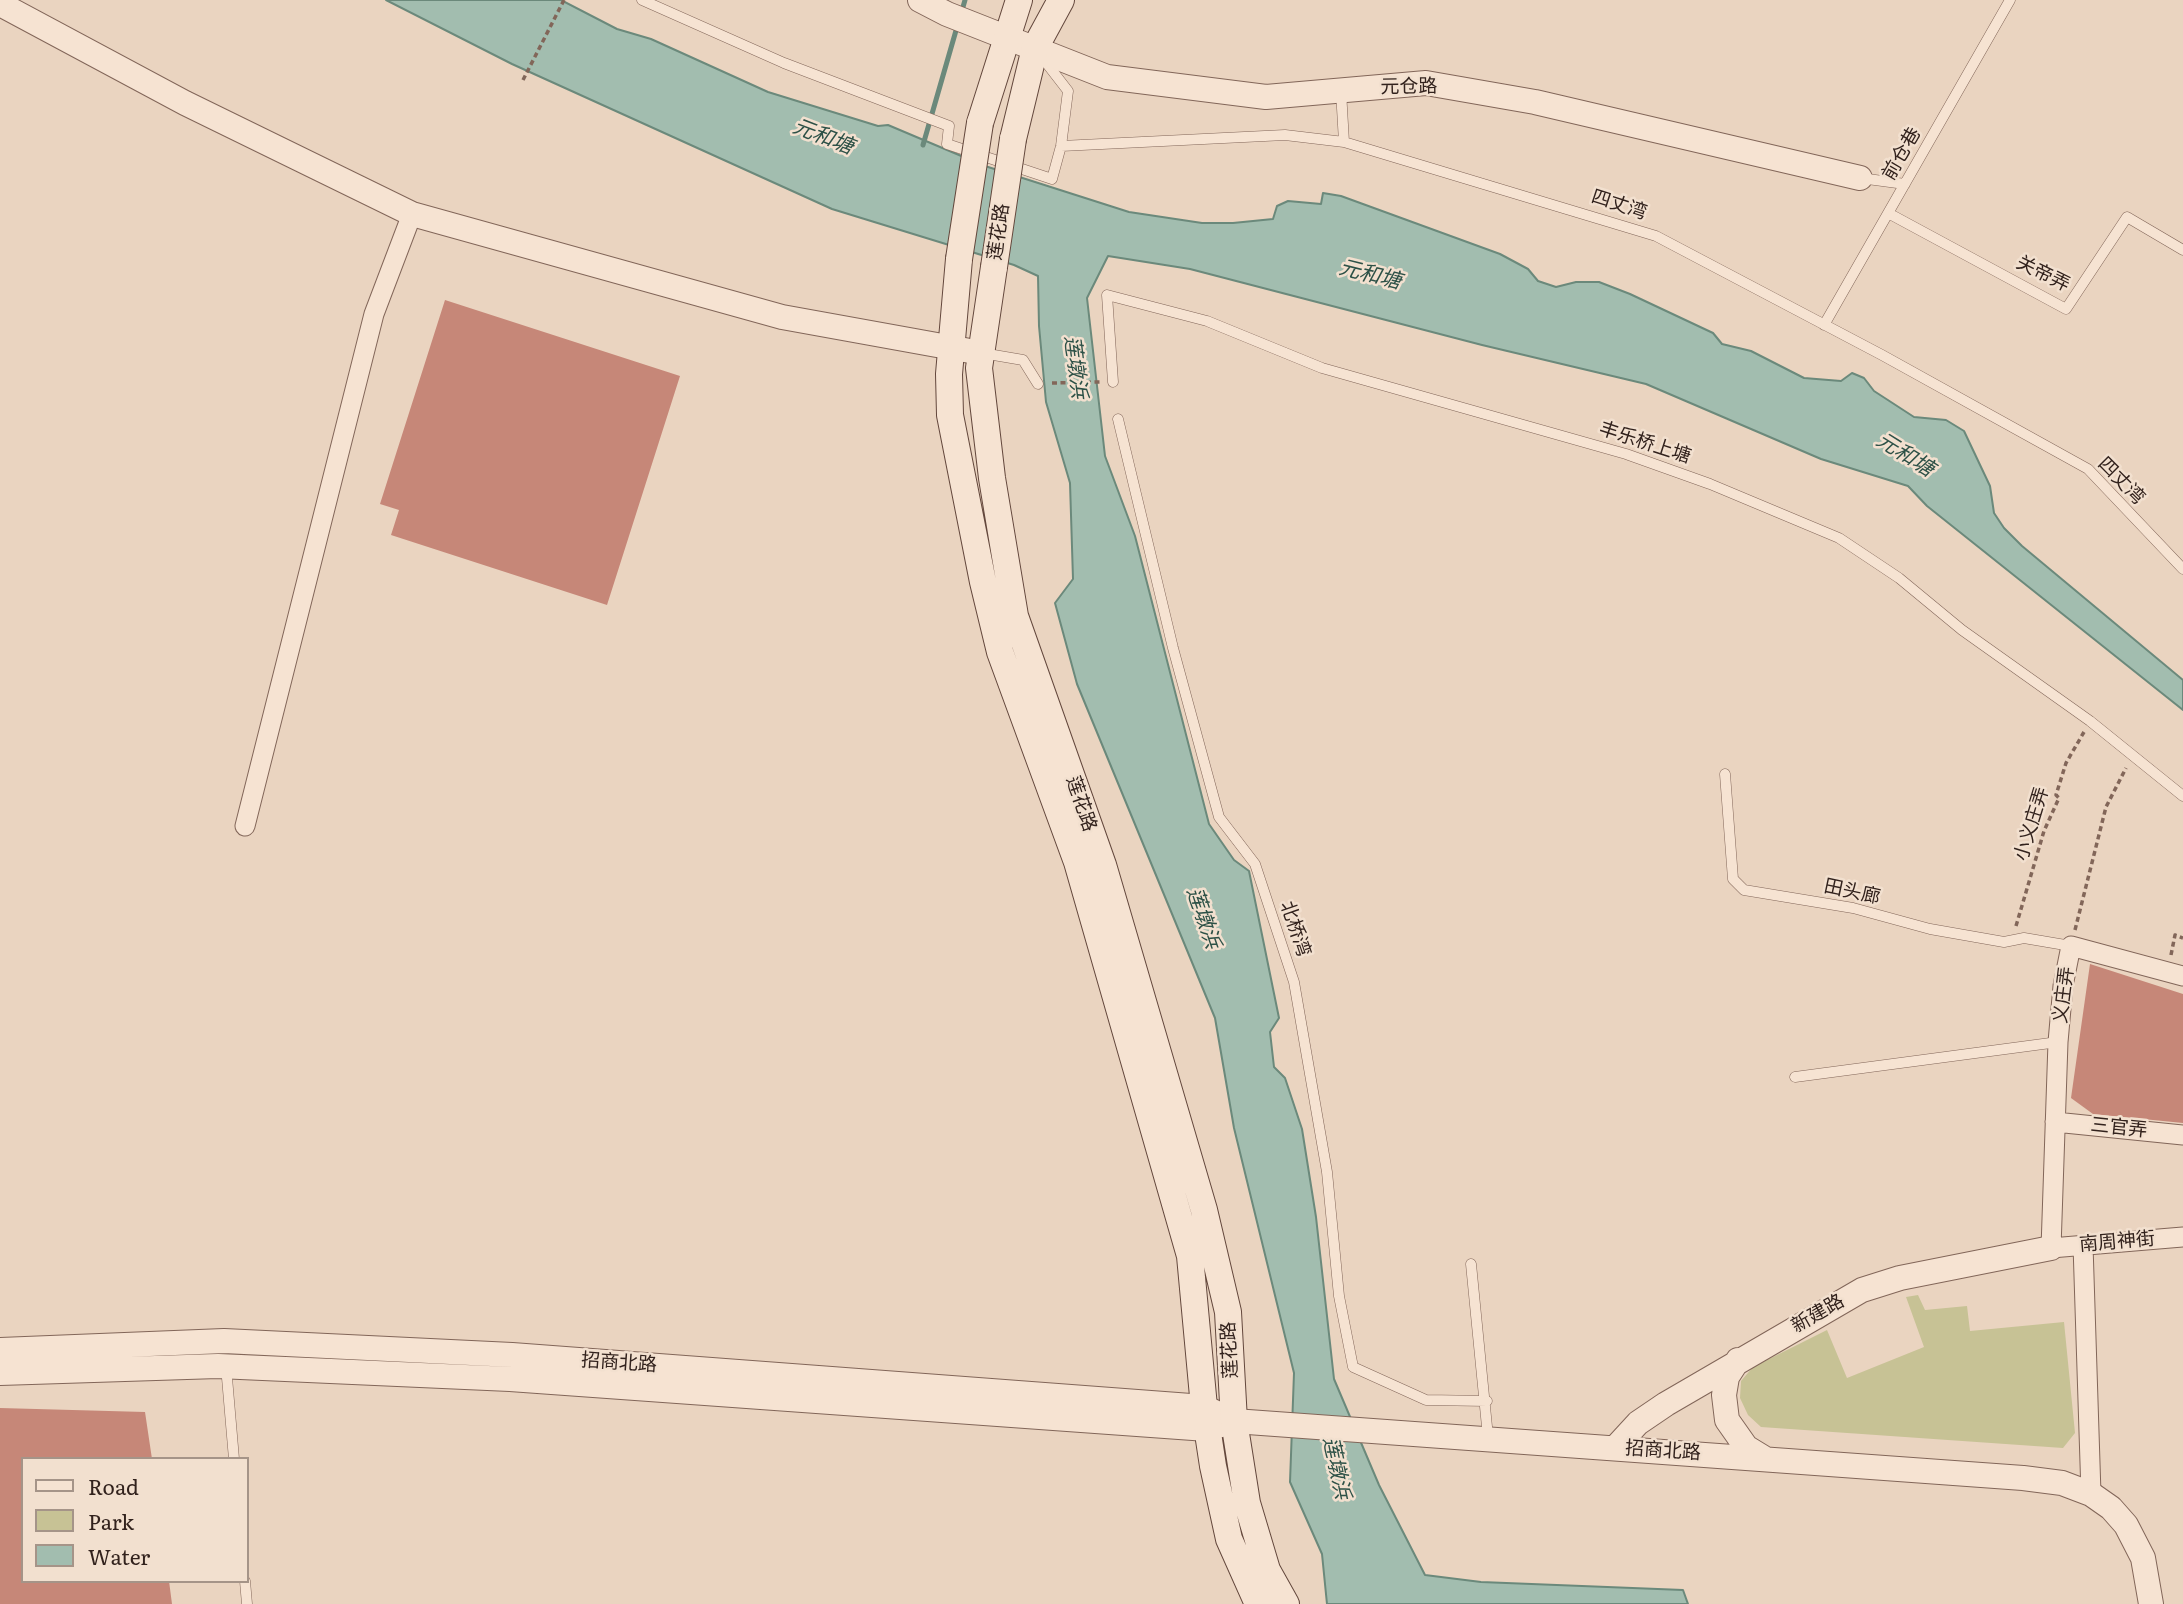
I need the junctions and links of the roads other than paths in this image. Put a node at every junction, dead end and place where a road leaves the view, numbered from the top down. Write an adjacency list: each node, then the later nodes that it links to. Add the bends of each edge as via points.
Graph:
1 (642, 0): 11 (lane, via 783,63 949,126 947,144 1052,179)
2 (920, 0): 7 (street, 元仓路)
3 (1020, 0): 7 (main road, 莲花路)
4 (1061, 0): 8 (main road, 莲花路)
5 (2010, 0): 13 (lane, 前仓巷)
6 (0, 4): 15 (street, via 185,103)
7 (1006, 37): 8 (street, 元仓路); 18 (main road, 莲花路, bridge, via 980,123)
8 (1035, 48): 9 (street, 元仓路, via 1107,77 1266,97); 11 (lane, via 1068,91); 19 (main road, 莲花路, bridge, via 1013,139)
9 (1341, 90): 10 (lane); 12 (street, 元仓路, via 1426,83 1522,99)
10 (1344, 142): 11 (lane, 四丈湾, via 1285,135); 17 (lane, 四丈湾, via 1656,236)
11 (1061, 146)
12 (1860, 178): 13 (lane, 元仓路)
13 (1905, 184): 14 (lane, 前仓巷)
14 (1888, 213): 16 (lane, 关帝弄, via 2066,309 2127,217); 17 (lane, 前仓巷)
15 (412, 215): 18 (street, via 782,317); 26 (street, via 374,314)
16 (2183, 250)
17 (1824, 325): 23 (lane, 四丈湾, via 2088,469)
18 (951, 349): 19 (street); 43 (main road, 莲花路, via 950,415 1000,652 1077,862 1191,1256)
19 (981, 353): 21 (lane, via 1023,360); 44 (main road, 莲花路, via 992,478 1015,616 1103,865 1204,1210 1228,1312)
20 (1113, 382): 25 (lane, 丰乐桥上塘, via 1107,295 1207,321 1322,368 1626,454 1772,507 1839,538 1899,578)
21 (1038, 384)
22 (1118, 419): 42 (lane, 北桥湾, via 1219,817 1255,864 1294,982 1327,1172 1339,1296 1353,1367 1426,1400)
23 (2183, 568)
24 (1725, 774): 27 (lane, 田头廊, via 1733,879 1744,890 1853,908 1930,929 2004,942 2024,938)
25 (2183, 796)
26 (245, 826)
27 (2071, 946): 28 (street); 29 (street, 义庄弄)
28 (2183, 976)
29 (2058, 1042): 30 (lane); 31 (street, 义庄弄)
30 (1795, 1077)
31 (2055, 1122): 32 (street, 三官弄); 35 (street, 义庄弄)
32 (2183, 1135)
33 (2183, 1237): 34 (street, 南周神街)
34 (2083, 1245): 35 (street, 南周神街); 49 (street)
35 (2050, 1248): 39 (street, 新建路, via 1862,1290)
36 (1471, 1264): 42 (lane)
37 (224, 1341): 38 (street, 招商北路); 40 (lane); 43 (street, 招商北路, via 512,1355)
38 (0, 1350)
39 (1738, 1360): 46 (street, 新建路, via 1638,1423); 48 (street, via 1727,1377 1727,1420 1746,1447)
40 (226, 1366): 41 (street, 招商北路); 43 (street, 招商北路); 47 (lane)
41 (0, 1373)
42 (1487, 1401): 45 (lane)
43 (1206, 1418): 44 (street, 招商北路); 52 (main road, 莲花路, via 1229,1539)
44 (1234, 1421): 45 (street, 招商北路); 53 (main road, 莲花路, via 1247,1503 1267,1570)
45 (1488, 1438): 46 (street, 招商北路)
46 (1615, 1448): 48 (street, 招商北路)
47 (234, 1457)
48 (1764, 1458): 49 (street, 招商北路, via 2023,1478 2062,1483)
49 (2091, 1493): 54 (street, via 2111,1508 2136,1540)
50 (245, 1583): 51 (lane)
51 (247, 1604)
52 (1258, 1604)
53 (1286, 1604)
54 (2151, 1604)

